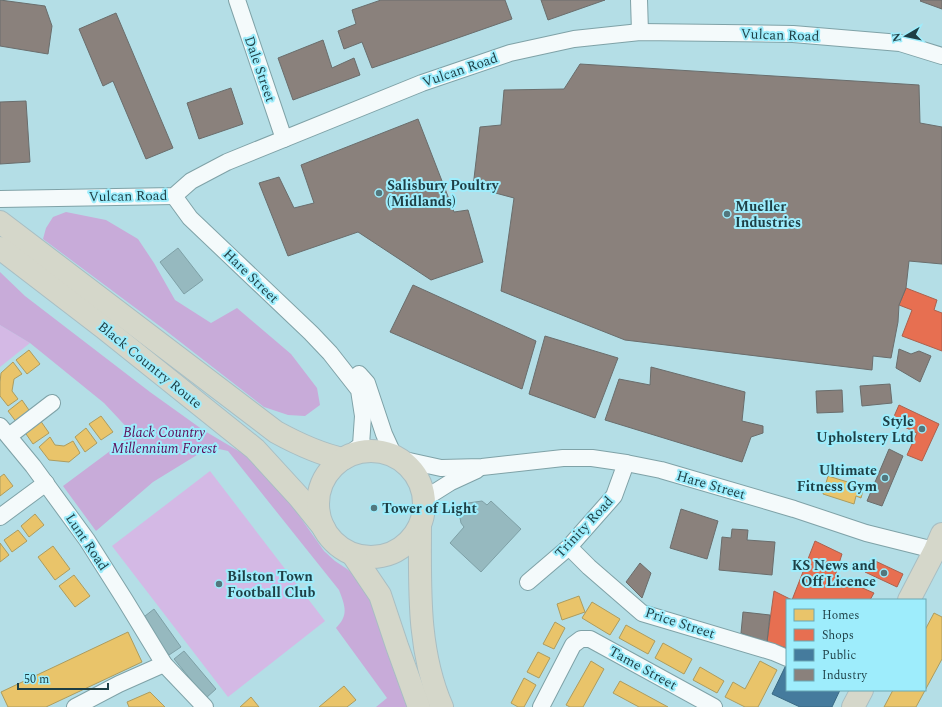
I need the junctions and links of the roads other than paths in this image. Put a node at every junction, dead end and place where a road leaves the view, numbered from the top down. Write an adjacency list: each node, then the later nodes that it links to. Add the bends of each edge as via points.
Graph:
1 (237, 0): 5 (street, Dale Street)
2 (639, 0): 3 (street)
3 (640, 32): 4 (street, Vulcan Road, via 792,34 900,43); 5 (street, Vulcan Road, via 574,39 510,54 422,83)
4 (942, 56)
5 (284, 139): 6 (street, Vulcan Road, via 227,162 191,181)
6 (174, 196): 7 (street, Vulcan Road); 9 (street, Hare Street, via 190,218)
7 (0, 199)
8 (4, 233): 12 (highway, Black Country Route, via 276,432 316,451); 20 (highway, Black Country Route, via 110,333 255,449)
9 (330, 353): 12 (street, Hare Street, via 358,390 363,416 361,445); 13 (street, Hare Street, via 348,361 367,383 384,434)
10 (52, 403): 11 (street)
11 (5, 431): 16 (street, Lunt Road)
12 (345, 457): 13 (highway, via 373,451); 20 (highway, via 328,472 320,490 318,509)
13 (397, 458): 15 (street, Hare Street, via 441,468); 17 (highway, via 411,469 417,478)
14 (626, 463): 15 (street, Hare Street, via 592,458 563,458); 21 (street, Hare Street, via 661,470 866,533); 22 (street, Trinity Road, via 614,496)
15 (482, 467): 17 (street, Hare Street)
16 (46, 483): 18 (street); 27 (street, Lunt Road, via 87,540)
17 (424, 499): 19 (highway, via 424,513)
18 (0, 517)
19 (420, 526): 23 (highway, via 402,548 392,553 370,558); 32 (highway, via 420,598 425,647 429,671)
20 (324, 528): 23 (highway, via 336,544)
21 (940, 546): 25 (highway)
22 (569, 547): 24 (street, Trinity Road); 26 (street, Price Street, via 589,568 642,613)
23 (353, 554): 31 (highway, via 380,595)
24 (528, 582)
25 (910, 599)
26 (786, 658)
27 (164, 664): 29 (street); 30 (street, Lunt Road)
28 (861, 691): 35 (highway)
29 (75, 707)
30 (205, 707)
31 (419, 707)
32 (442, 707)
33 (541, 707): 34 (street, Tame Street, via 573,645 581,639 590,639)
34 (714, 707)
35 (853, 707)

